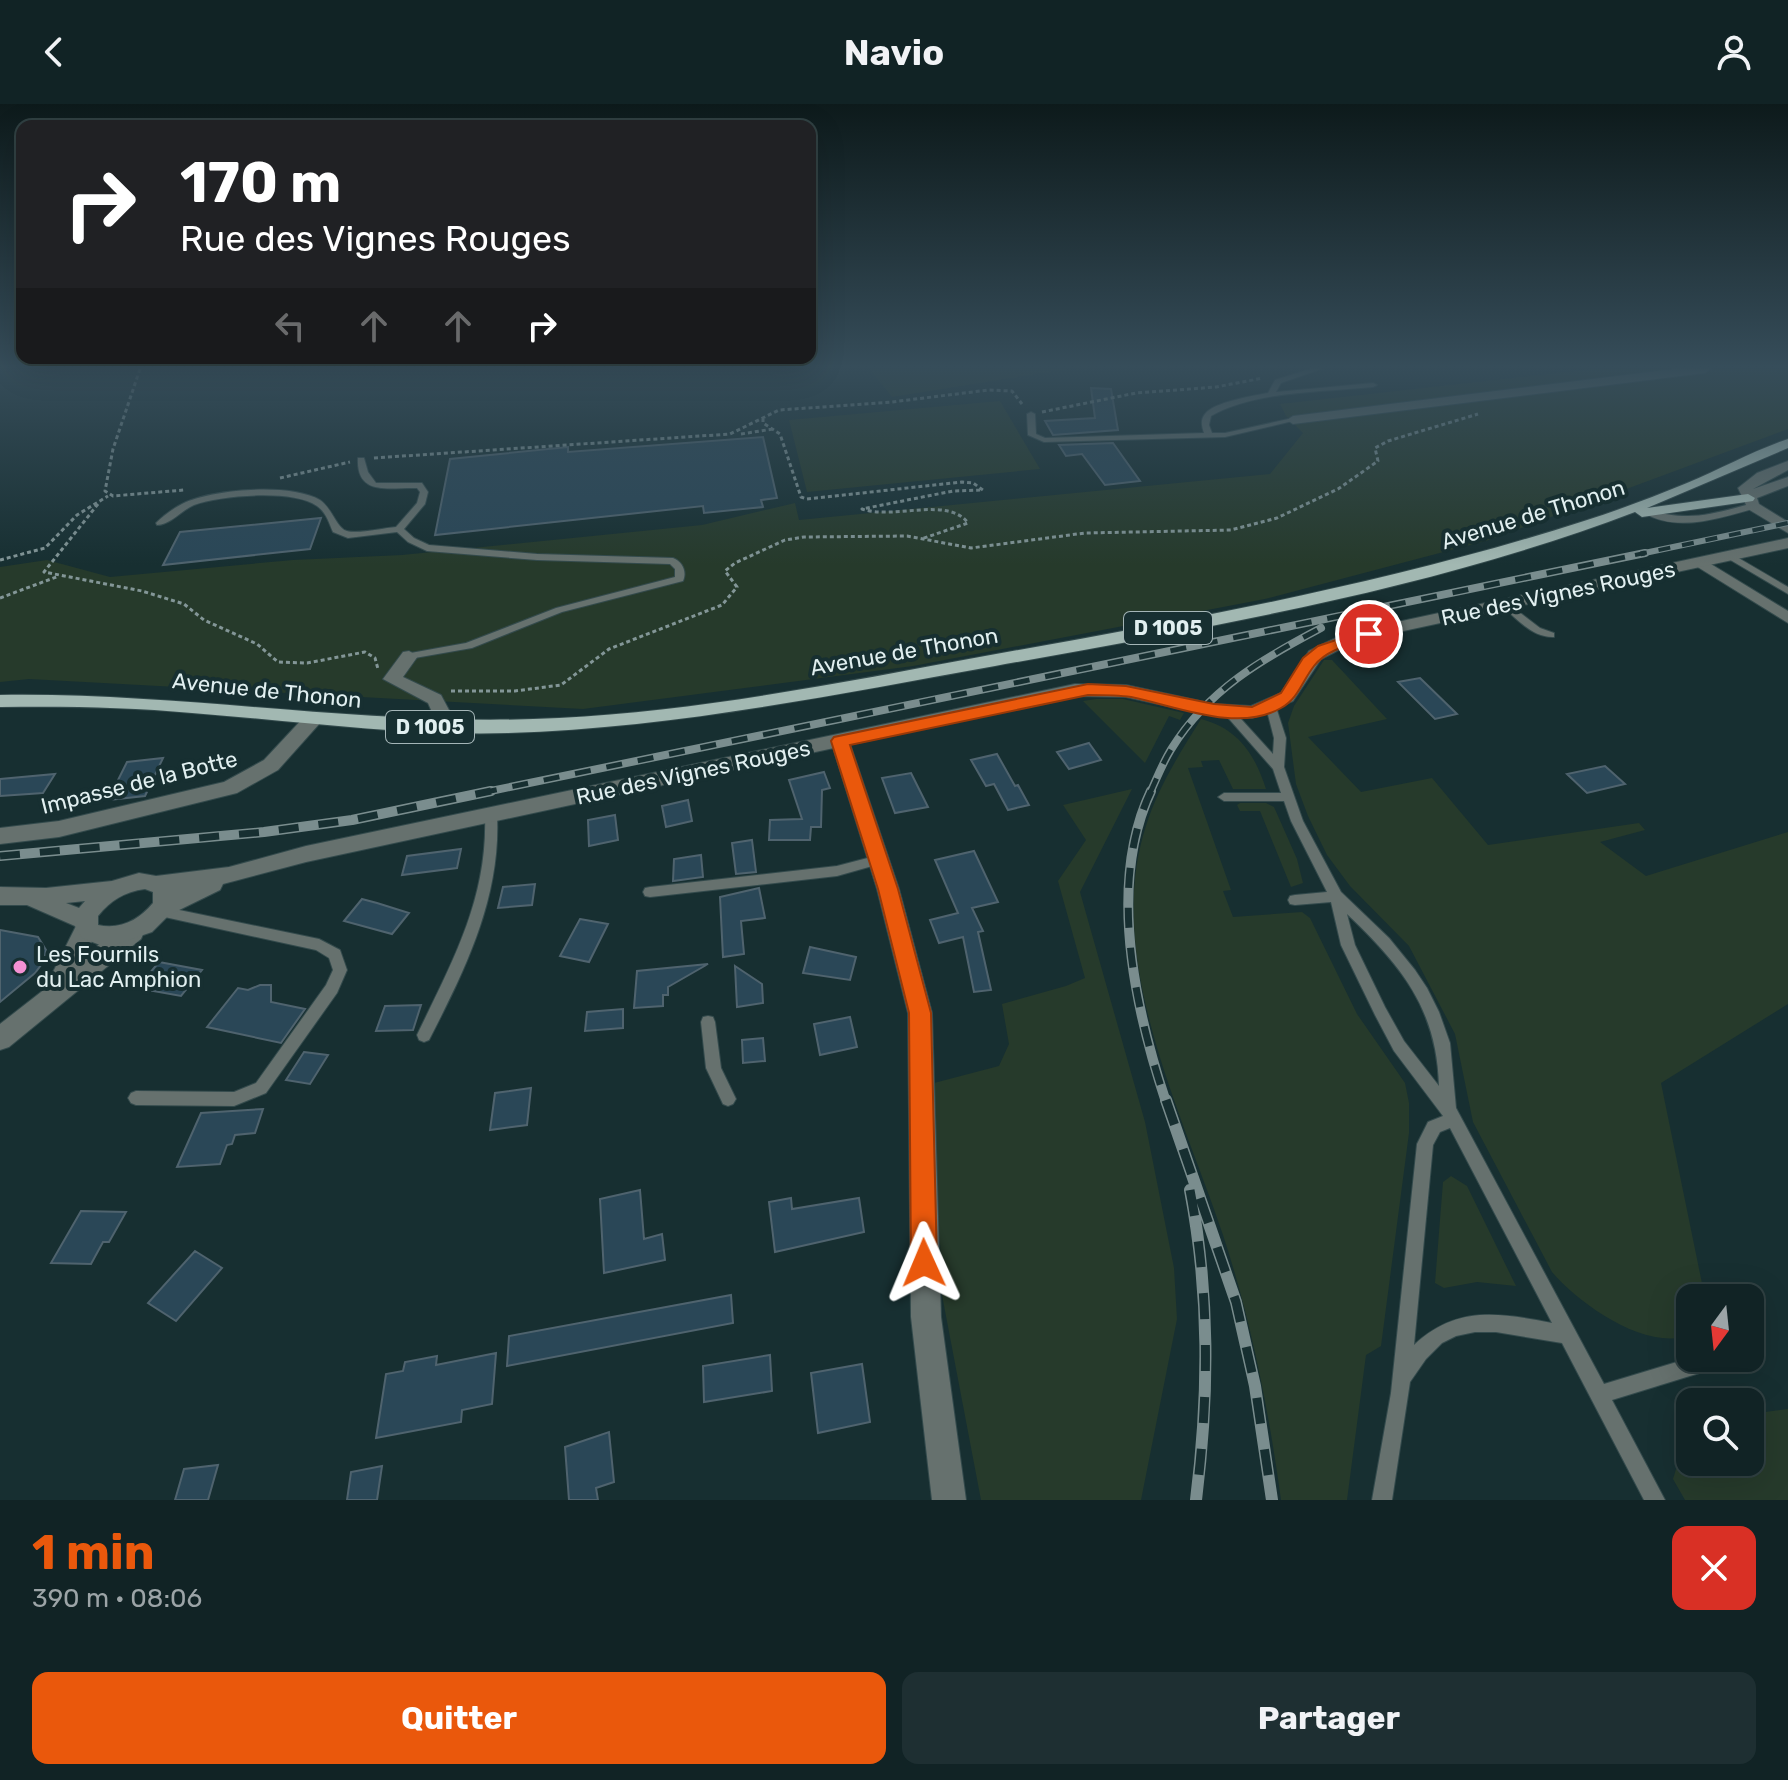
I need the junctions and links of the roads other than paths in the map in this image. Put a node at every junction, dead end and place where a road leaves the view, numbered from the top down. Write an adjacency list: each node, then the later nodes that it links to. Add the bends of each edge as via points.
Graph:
1 (1032, 434): 3 (lane, via 1040,440)
2 (1235, 434): 3 (lane)
3 (1209, 436)
4 (1788, 443): 9 (main road, Avenue de Thonon / D 1005)
5 (361, 460): 12 (lane, via 369,484 419,485 424,492 421,504)
6 (1788, 465): 8 (street, via 1746,485)
7 (1788, 481): 8 (street, via 1759,491)
8 (1750, 502): 9 (main road); 11 (street)
9 (1607, 517): 25 (main road, Avenue de Thonon / D 1005, via 1357,588 956,668 636,718)
10 (160, 523): 12 (lane, via 200,500 286,494 320,504 336,530 348,535)
11 (1784, 527)
12 (399, 529): 20 (lane, via 427,548 524,557 651,559 673,561 680,569 680,579 665,585 586,601 468,646)
13 (1788, 543): 14 (street, Rue des Vignes Rouges)
14 (1730, 556): 15 (street, Rue des Vignes Rouges); 16 (lane)
15 (1701, 563): 17 (street, Rue des Vignes Rouges); 18 (street)
16 (1788, 591)
17 (1506, 605): 19 (lane); 22 (street, Rue des Vignes Rouges, via 1337,642 1309,661 1287,697)
18 (1788, 618)
19 (1550, 635)
20 (409, 656): 25 (street, via 392,679 429,694 440,705)
21 (0, 701): 24 (main road, Avenue de Thonon / D 1005, via 134,701)
22 (1271, 707): 23 (street, Rue des Vignes Rouges); 27 (lane, via 1280,738)
23 (1228, 712): 26 (street, Rue des Vignes Rouges, via 1126,691 1075,690); 27 (lane)
24 (313, 719): 25 (main road, Avenue de Thonon / D 1005); 31 (street, Impasse de la Botte, via 271,765 230,788 59,829)
25 (436, 727)
26 (842, 748): 30 (street, Rue des Vignes Rouges); 32 (street)
27 (1278, 767): 29 (lane)
28 (1224, 797): 29 (lane)
29 (1287, 797): 38 (lane)
30 (491, 815): 33 (street, Rue des Vignes Rouges); 46 (lane, via 493,844 469,945)
31 (0, 836)
32 (879, 860): 36 (lane, via 837,871); 55 (street, via 920,1013 926,1317)
33 (229, 875): 34 (street, Rue des Vignes Rouges); 41 (street, Rue des Vignes Rouges)
34 (157, 884): 35 (street, Rue des Vignes Rouges, via 138,881); 41 (street, via 165,894)
35 (115, 889): 39 (street); 42 (street, via 93,906)
36 (650, 892)
37 (0, 896): 39 (street)
38 (1336, 896): 40 (lane); 50 (lane, via 1348,945 1380,1011 1399,1046); 50 (lane, via 1386,940 1428,1006 1441,1036)
39 (28, 898): 42 (street)
40 (1295, 900)
41 (161, 910): 43 (street, Rue des Vignes Rouges); 48 (lane, via 329,948 340,970 308,1024 253,1094 234,1099)
42 (86, 924): 43 (street, via 100,937); 44 (street, via 72,963)
43 (133, 932): 44 (street, Rue des Vignes Rouges)
44 (49, 997): 47 (street)
45 (708, 1022): 49 (lane, via 714,1068)
46 (424, 1035)
47 (0, 1039)
48 (136, 1098)
49 (728, 1099)
50 (1451, 1115): 51 (lane); 53 (lane, via 1434,1127 1425,1144)
51 (1567, 1335): 53 (lane, via 1487,1322 1451,1327 1423,1345); 54 (lane)
52 (1676, 1371): 54 (lane)
53 (1400, 1393): 56 (lane)
54 (1598, 1395): 57 (lane)
55 (949, 1500)
56 (1382, 1500)
57 (1655, 1500)

